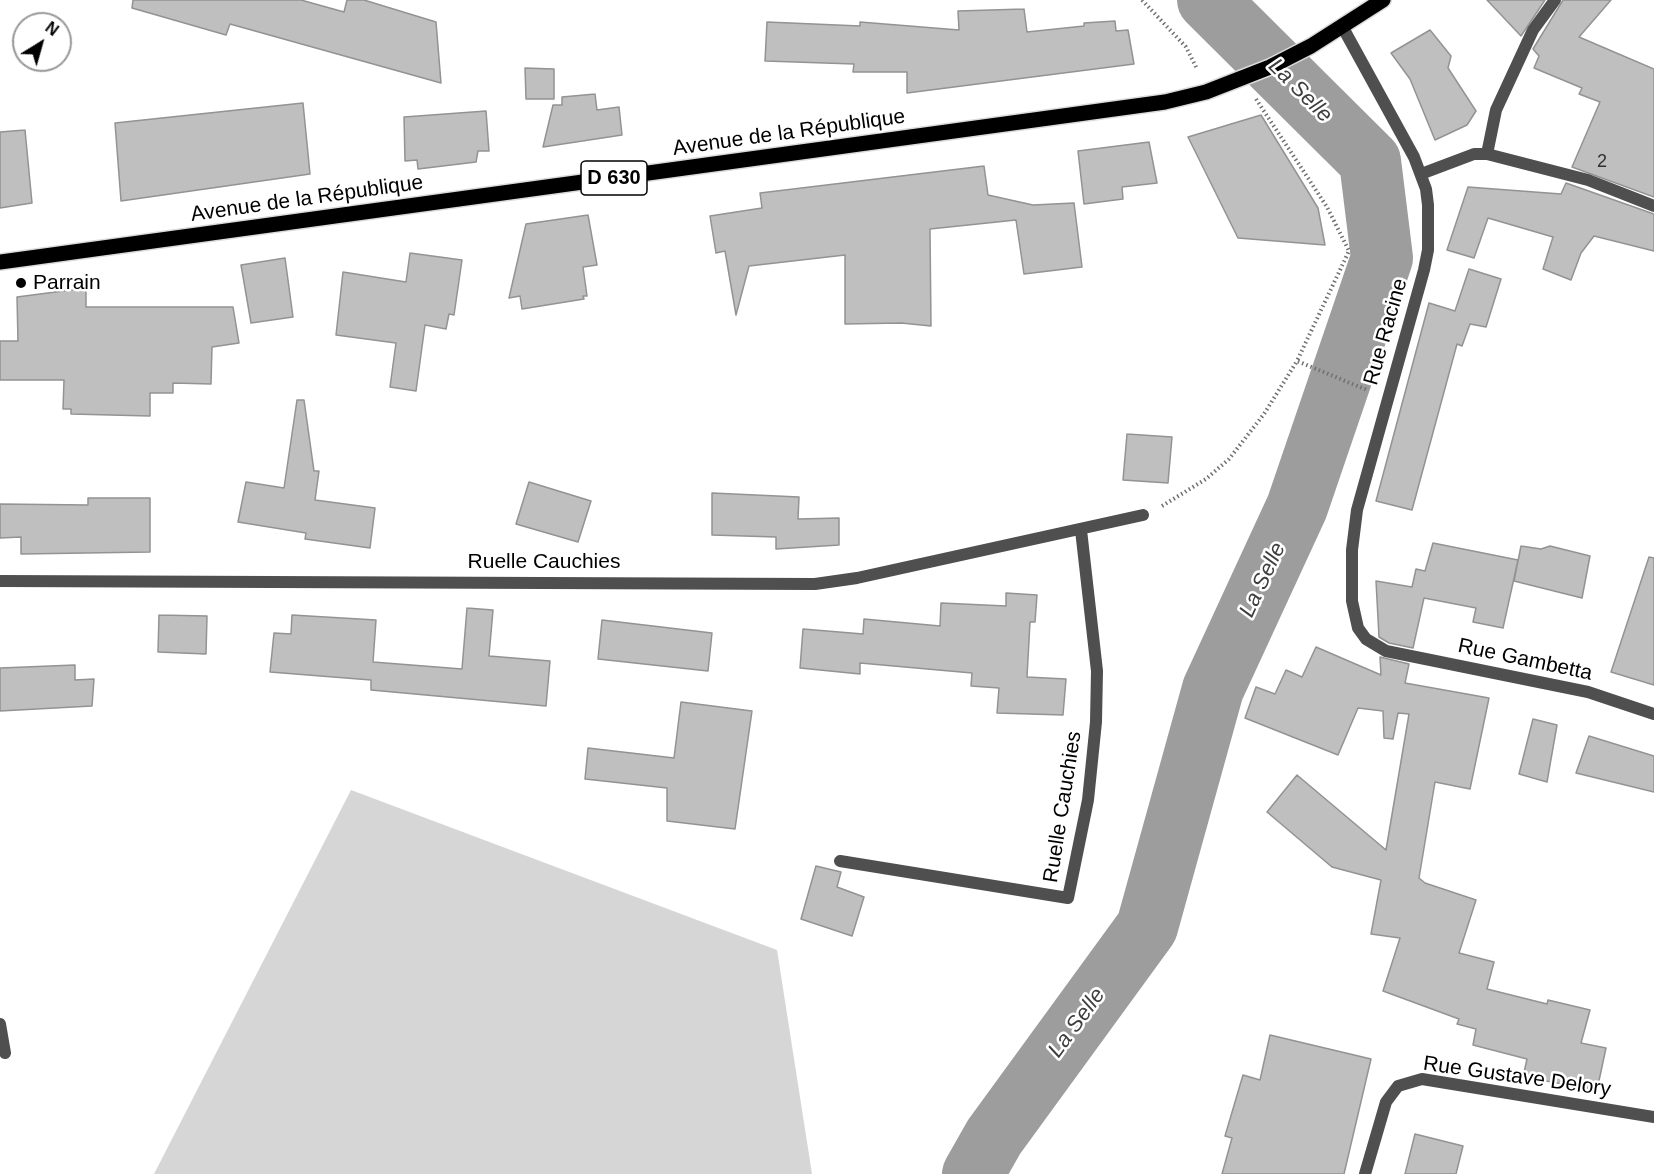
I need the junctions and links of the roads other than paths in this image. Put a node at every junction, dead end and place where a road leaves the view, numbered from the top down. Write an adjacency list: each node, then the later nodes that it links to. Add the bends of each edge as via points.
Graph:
1 (1383, 0): 3 (main road, Avenue de la République / D 630)
2 (1555, 0): 4 (street, via 1533,30 1496,110)
3 (1342, 26): 5 (street, Rue Racine); 7 (main road, Avenue de la République / D 630, via 1257,74 1165,102)
4 (1487, 154): 5 (street, via 1474,154); 6 (street, via 1588,180)
5 (1421, 174): 11 (street, Rue Racine, via 1428,206 1428,250 1353,532 1354,617 1366,639)
6 (1654, 206)
7 (0, 262)
8 (1143, 515): 9 (street, Ruelle Cauchies)
9 (1081, 530): 10 (street, Ruelle Cauchies, via 815,584); 13 (street, Ruelle Cauchies, via 1096,671 1096,722 1088,800 1068,898)
10 (0, 581)
11 (1386, 651): 12 (street, Rue Gambetta, via 1588,692)
12 (1654, 714)
13 (840, 861)
14 (0, 1024): 15 (street)
15 (5, 1053)
16 (1654, 1117): 17 (street, Rue Gustave Delory, via 1422,1079 1398,1086 1386,1102)
17 (1365, 1174)

